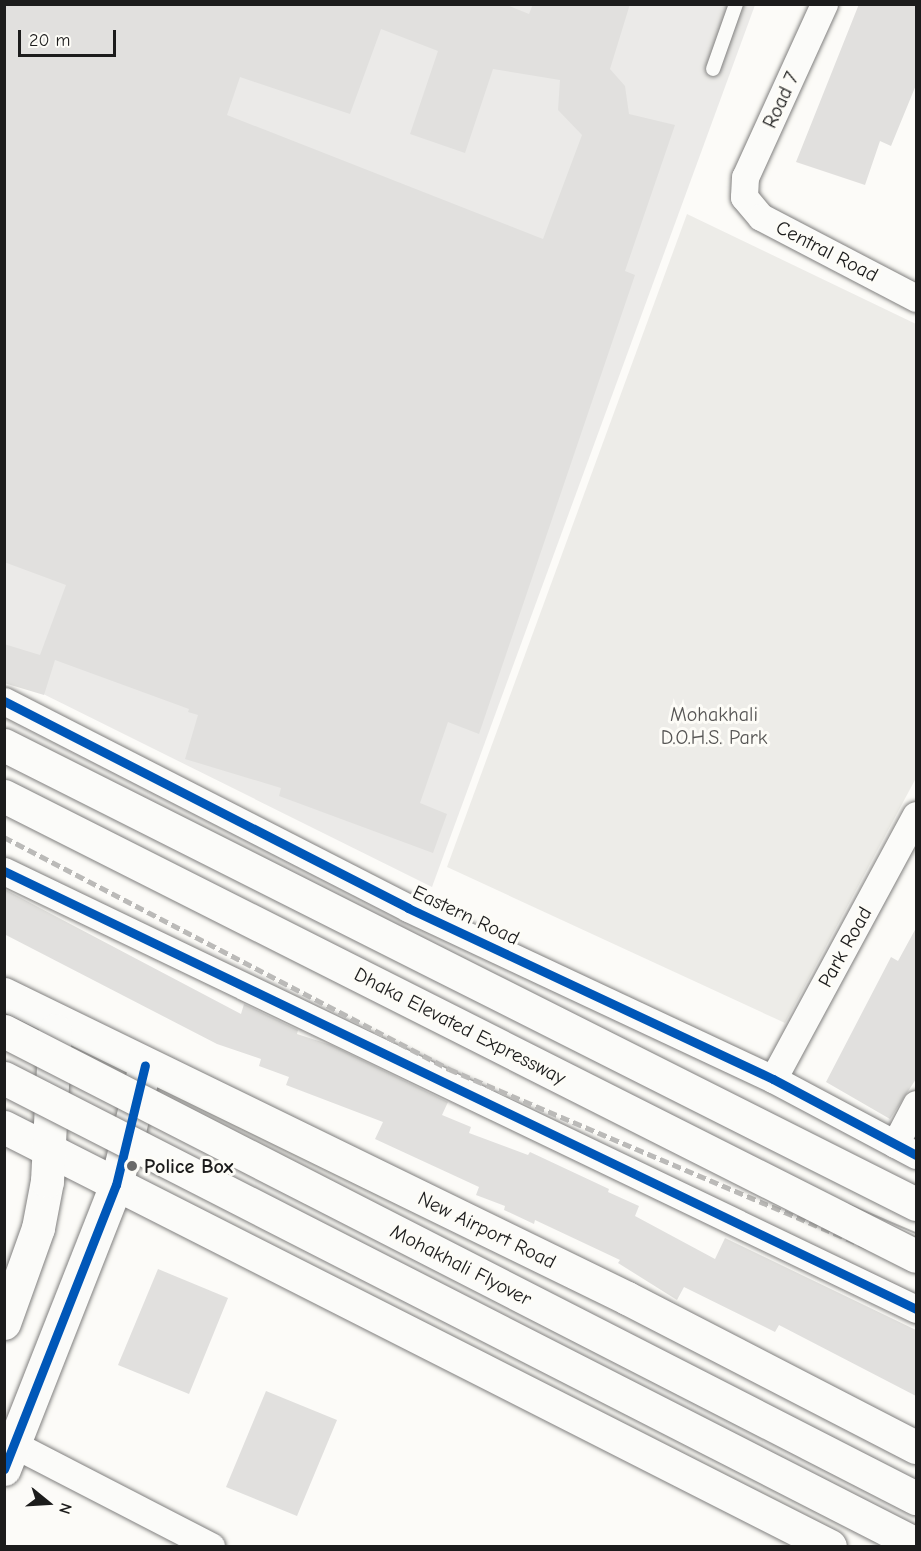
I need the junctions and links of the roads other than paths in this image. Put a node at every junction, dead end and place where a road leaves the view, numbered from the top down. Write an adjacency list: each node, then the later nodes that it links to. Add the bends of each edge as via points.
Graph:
1 (736, 4): 3 (lane)
2 (824, 4): 4 (street, Road 7, via 745,177)
3 (713, 69)
4 (744, 197): 5 (street, Central Road, via 760,218)
5 (916, 298)
6 (4, 701): 16 (street, Eastern Road, via 408,908)
7 (4, 745): 22 (main road)
8 (4, 796): 23 (main road, Dhaka Elevated Expressway, bridge)
9 (916, 815): 16 (street, Park Road)
10 (4, 871): 25 (street)
11 (4, 994): 12 (main road, New Airport Road)
12 (55, 1019): 14 (main road, New Airport Road); 19 (main road)
13 (4, 1031): 28 (main road, Mohakhali Flyover, bridge)
14 (145, 1065): 21 (main road); 26 (main road, New Airport Road, via 627,1298)
15 (4, 1078): 29 (main road, bridge)
16 (773, 1079): 20 (street, Eastern Road)
17 (916, 1104): 20 (street)
18 (4, 1127): 19 (main road)
19 (50, 1150): 21 (main road); 24 (main road, via 38,1228)
20 (906, 1150)
21 (116, 1185): 27 (main road); 31 (main road)
22 (916, 1204)
23 (916, 1256)
24 (8, 1305)
25 (916, 1309)
26 (916, 1447)
27 (9, 1456): 30 (street)
28 (916, 1498)
29 (916, 1544)
30 (211, 1546)
31 (830, 1546)

